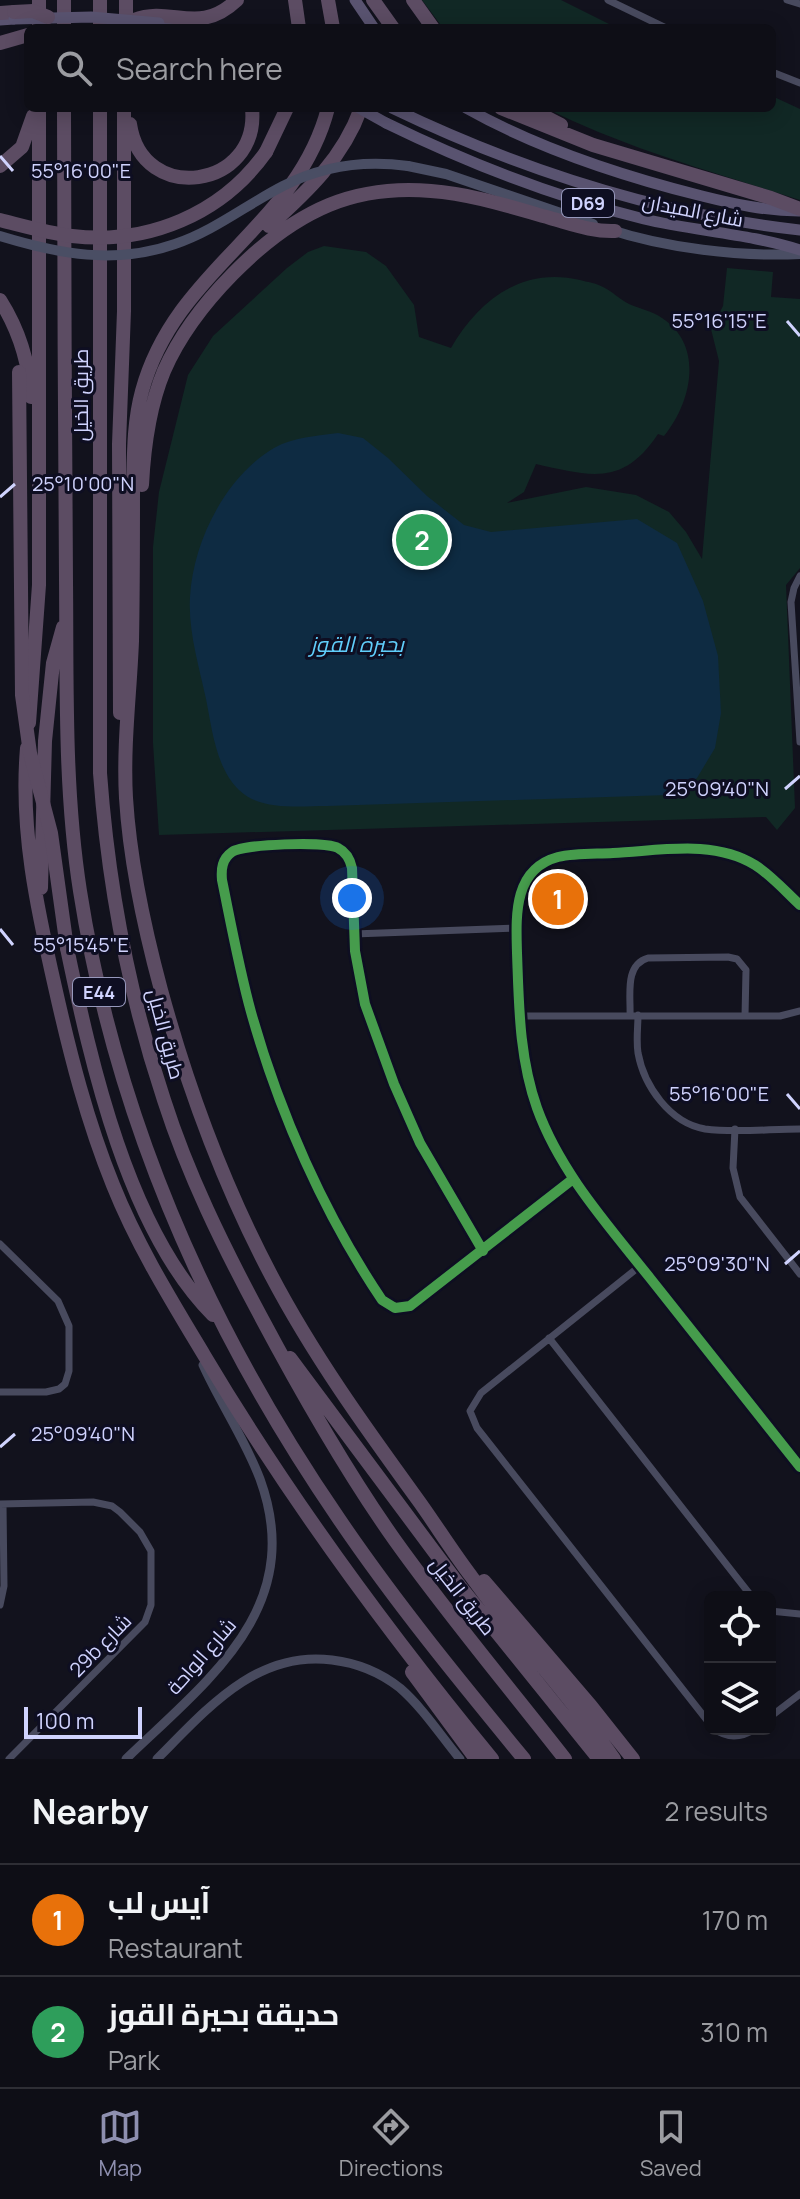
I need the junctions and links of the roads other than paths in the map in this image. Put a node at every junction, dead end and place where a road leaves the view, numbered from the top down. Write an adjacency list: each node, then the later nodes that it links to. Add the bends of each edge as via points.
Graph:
1 (64, 0): 18 (highway)
2 (100, 0): 19 (highway)
3 (126, 0): 20 (highway)
4 (237, 0): 16 (highway, via 205,18)
5 (295, 0): 22 (highway)
6 (355, 0): 24 (main road)
7 (373, 0): 25 (highway, bridge)
8 (413, 0): 26 (highway)
9 (608, 0): 27 (street)
10 (787, 0): 13 (street)
11 (39, 1): 17 (highway)
12 (329, 2): 23 (highway)
13 (800, 4)
14 (9, 15): 15 (main road); 17 (highway, bridge, via 33,11)
15 (0, 20)
16 (160, 20): 20 (highway, bridge, via 150,16); 21 (main road)
17 (44, 22): 20 (main road, bridge)
18 (64, 24)
19 (100, 24)
20 (130, 24)
21 (174, 24)
22 (298, 24)
23 (332, 24)
24 (371, 24)
25 (390, 24)
26 (430, 24)
27 (658, 24)
28 (776, 74): 29 (street)
29 (800, 83)
30 (35, 112): 46 (highway, via 22,147)
31 (36, 112): 61 (highway)
32 (64, 112): 60 (highway, طريق الخيل / E44)
33 (100, 112): 82 (highway, طريق الخيل / E44, via 99,747 106,838 135,995 164,1103 201,1196)
34 (126, 112): 64 (highway, via 119,444 119,698)
35 (127, 112): 36 (highway, via 133,140 146,160 165,173 189,178 214,174 235,159 248,138)
36 (252, 112)
37 (285, 112): 52 (highway, bridge, via 248,175 202,212 147,232 104,238)
38 (327, 112): 55 (highway, via 293,186)
39 (358, 112): 55 (highway, via 340,152 313,186)
40 (367, 112): 54 (main road, شارع الميدان / D69, bridge, via 482,166 589,204)
41 (401, 112): 50 (main road, شارع الميدان / D69, via 484,150 600,191 706,217)
42 (474, 112): 47 (main road, via 618,172 719,200)
43 (510, 112): 45 (highway)
44 (536, 112): 45 (highway)
45 (619, 153): 47 (highway)
46 (0, 166)
47 (800, 210)
48 (0, 211): 52 (highway, bridge)
49 (0, 220): 52 (highway, bridge)
50 (800, 230)
51 (615, 231): 53 (main road, bridge, via 446,174 363,164 319,171 202,233 140,253 73,255); 54 (main road, via 710,249); 58 (highway, via 460,195 412,190 357,196 306,217 229,280 180,341 153,404)
52 (47, 232)
53 (0, 236)
54 (800, 252)
55 (199, 286): 58 (highway, via 160,342 143,389 135,434)
56 (0, 300): 61 (highway, via 19,336 29,379)
57 (0, 312): 80 (highway, bridge, via 19,372 22,705 51,833 67,948 99,1081 136,1190 185,1282)
58 (133, 520): 64 (highway)
59 (800, 576): 62 (street, via 791,602)
60 (67, 619): 66 (highway, via 55,654 46,725); 80 (highway, طريق الخيل / E44, via 71,819 103,1008 155,1179)
61 (37, 636): 66 (highway, via 25,800)
62 (798, 682): 63 (street)
63 (800, 742)
64 (125, 745): 87 (highway, via 128,822 143,919 180,1056 215,1156 304,1334)
65 (800, 905): 67 (street, via 752,863 721,852 571,855 547,861 528,877 518,899)
66 (40, 921): 81 (highway, via 71,1053 105,1164 140,1244)
67 (517, 928): 68 (street); 70 (street)
68 (354, 934): 77 (street, via 365,1004 402,1104); 77 (street, via 352,868 342,850 330,845 247,847 226,857 221,872 235,946 267,1065 320,1190 378,1294 395,1308 410,1306)
69 (800, 1011): 72 (street)
70 (519, 1016): 71 (street); 75 (street, via 536,1106)
71 (634, 1016): 72 (street); 72 (street, via 632,971 640,961 728,957 746,970); 73 (street, via 641,1064 664,1105 689,1124)
72 (745, 1016)
73 (735, 1129): 74 (street); 79 (street, via 733,1168 740,1197)
74 (800, 1129)
75 (573, 1179): 77 (street); 78 (street)
76 (0, 1244): 84 (street, via 58,1301 69,1326 69,1371 59,1389)
77 (483, 1251)
78 (640, 1266): 83 (street); 85 (street)
79 (800, 1274)
80 (225, 1327): 102 (highway, طريق الخيل / E44, via 275,1422 338,1518)
81 (192, 1335): 92 (highway, via 286,1488); 97 (street, شارع الواحة, via 262,1483 273,1531 270,1570 259,1608 234,1651)
82 (271, 1337): 103 (highway, طريق الخيل / E44, via 396,1541); 104 (highway)
83 (549, 1338): 88 (street); 95 (street, via 477,1396 472,1420)
84 (0, 1392)
85 (800, 1467)
86 (2, 1504): 89 (street, 29b شارع); 96 (street, 29b شارع, via 112,1506 140,1532 152,1562 145,1622)
87 (447, 1543): 105 (highway); 106 (highway, via 524,1626)
88 (747, 1591)
89 (0, 1605)
90 (776, 1612): 91 (street)
91 (800, 1614)
92 (383, 1619): 100 (highway, via 423,1688); 101 (highway)
93 (800, 1694): 94 (street)
94 (776, 1712)
95 (704, 1716)
96 (9, 1759)
97 (126, 1759)
98 (157, 1759): 99 (street, شارع الواحة, via 245,1680 272,1666 317,1659 360,1666 394,1684)
99 (460, 1759)
100 (476, 1759)
101 (492, 1759)
102 (524, 1759)
103 (565, 1759)
104 (599, 1759)
105 (614, 1759)
106 (633, 1759)

